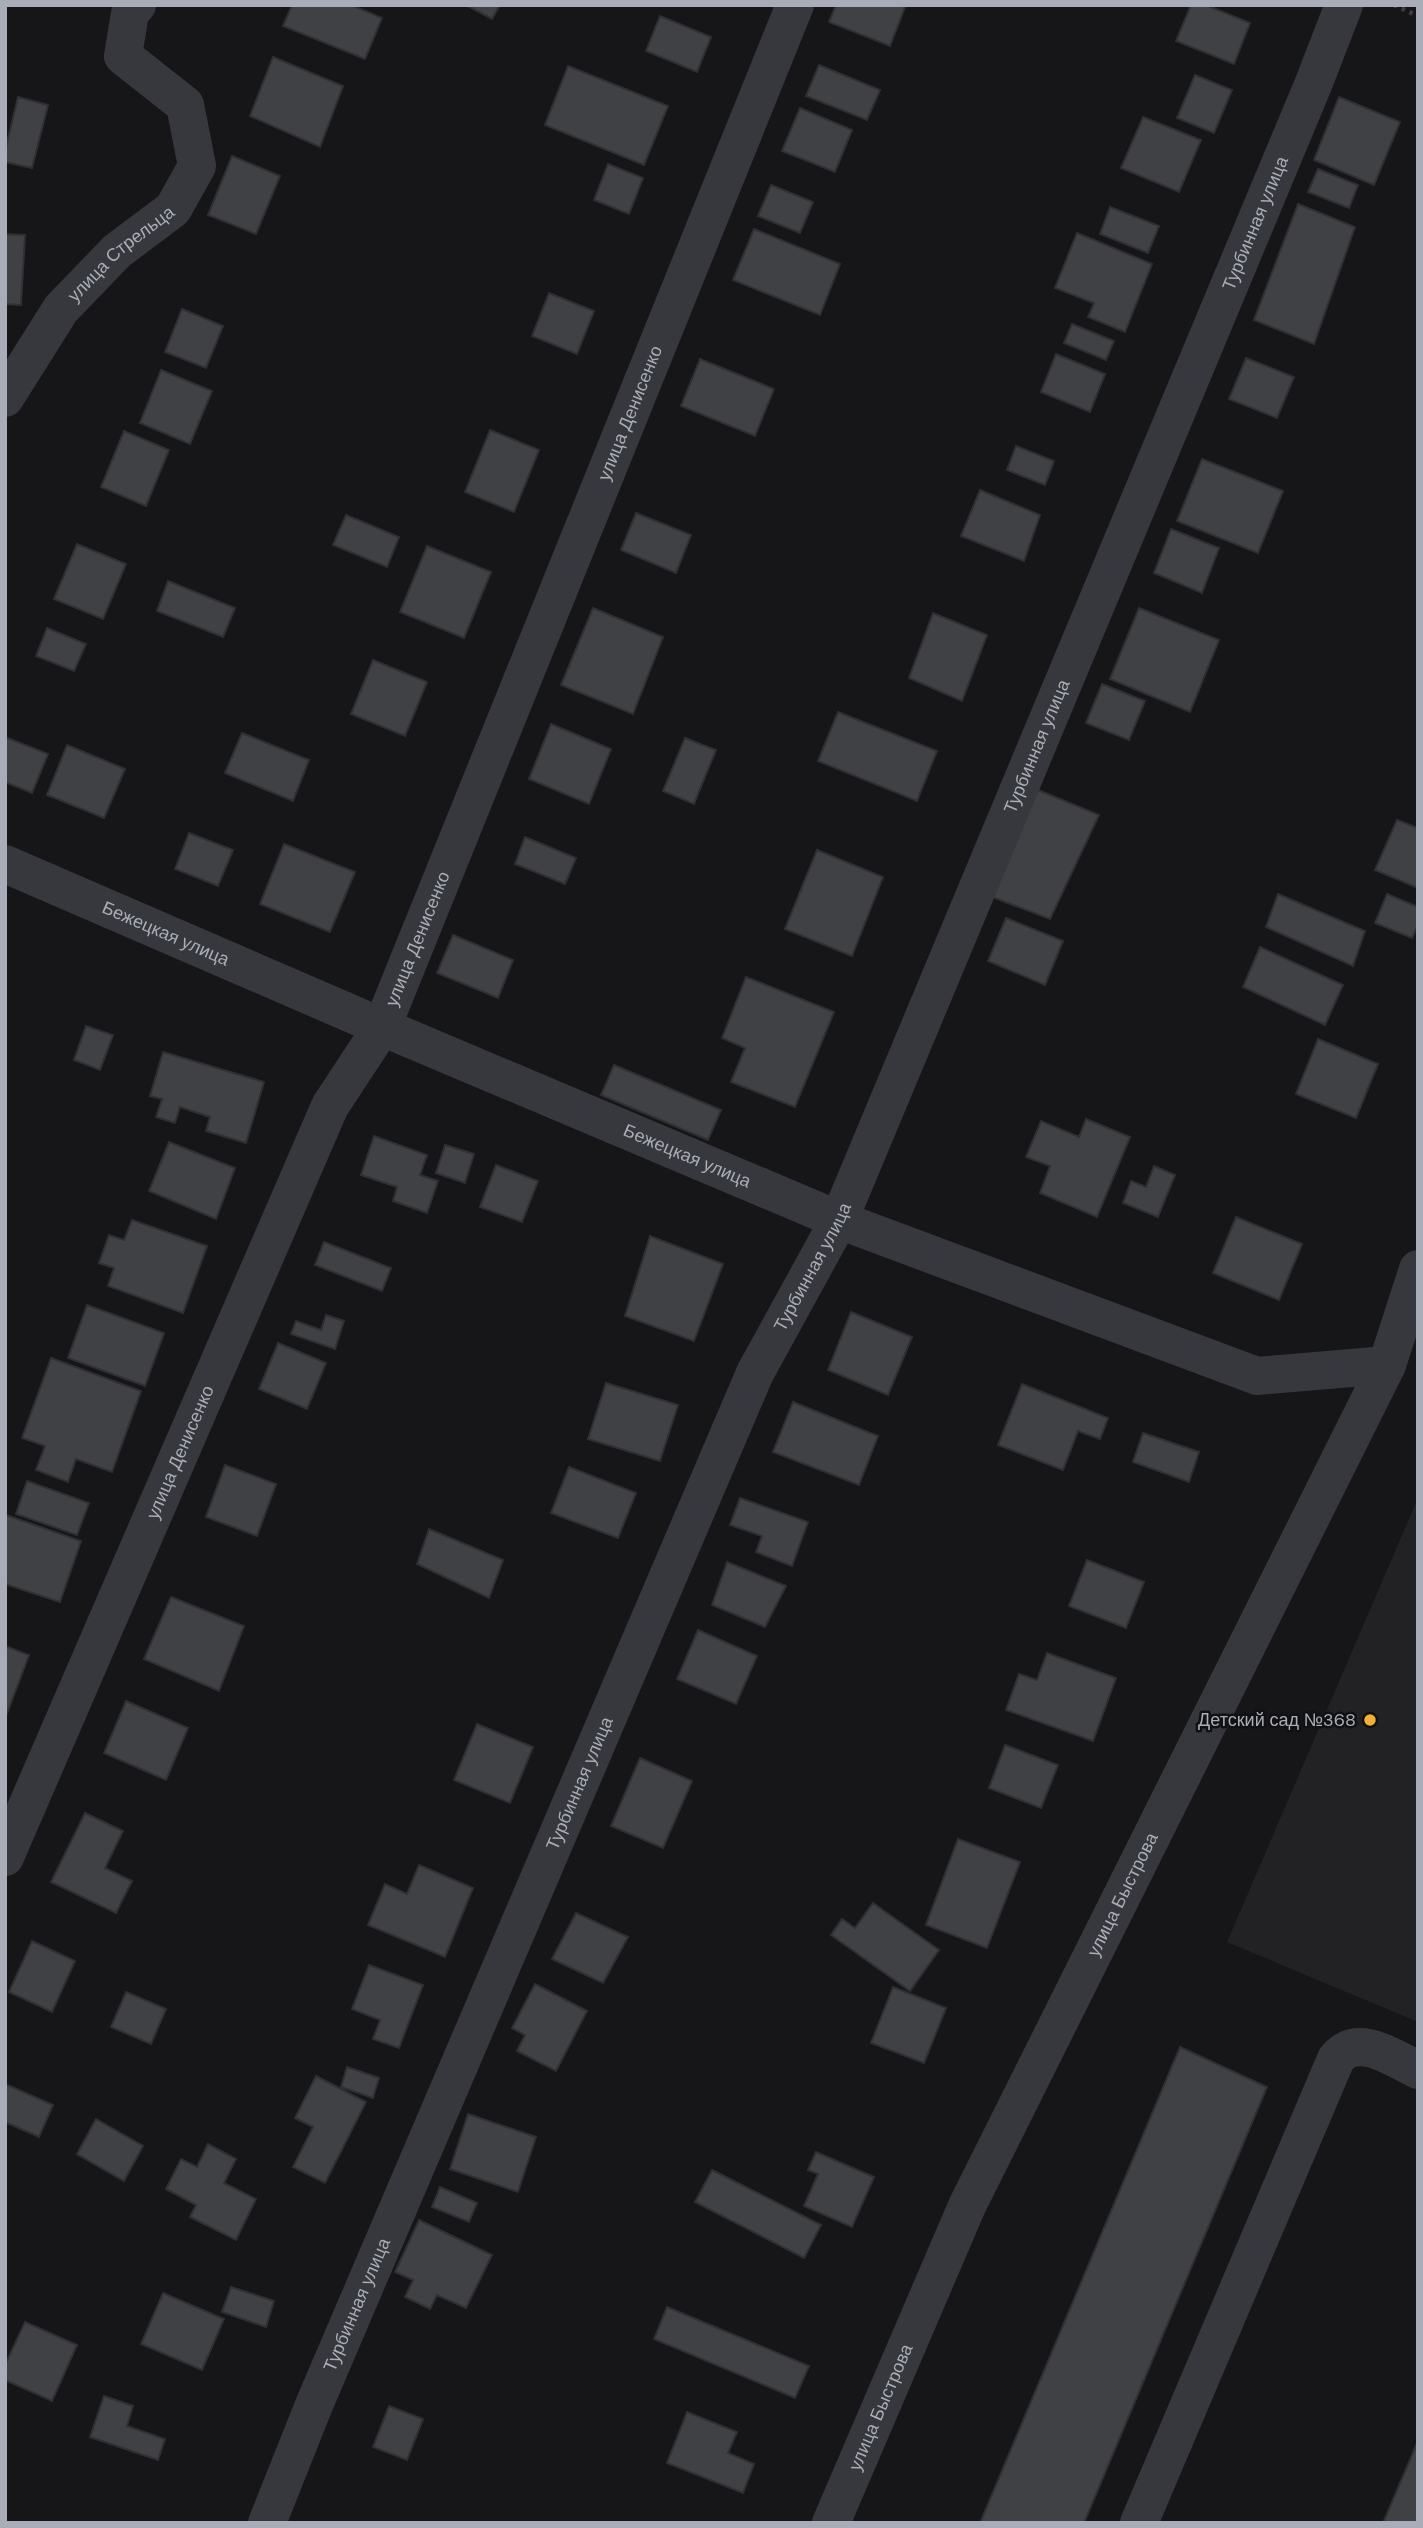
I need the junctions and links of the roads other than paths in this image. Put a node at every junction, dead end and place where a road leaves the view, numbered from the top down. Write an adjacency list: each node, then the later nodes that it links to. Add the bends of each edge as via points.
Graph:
1 (137, 5): 4 (street, улица Стрельца, via 130,13 123,56 185,105 197,166 173,209 117,251 61,309)
2 (795, 5): 6 (street, улица Денисенко)
3 (1344, 5): 7 (street, Турбинная улица)
4 (5, 398)
5 (5, 864): 6 (street, Бежецкая улица)
6 (382, 1027): 7 (street, Бежецкая улица); 10 (street, улица Денисенко, via 330,1106)
7 (839, 1220): 9 (street, Бежецкая улица, via 1257,1376); 12 (street, Турбинная улица, via 755,1373)
8 (1418, 1269): 9 (street, улица Быстрова)
9 (1387, 1365): 13 (street, улица Быстрова, via 967,2206)
10 (5, 1857)
11 (1418, 2070): 14 (street, via 1364,2046 1352,2047 1336,2059)
12 (267, 2523)
13 (831, 2523)
14 (1139, 2523)

